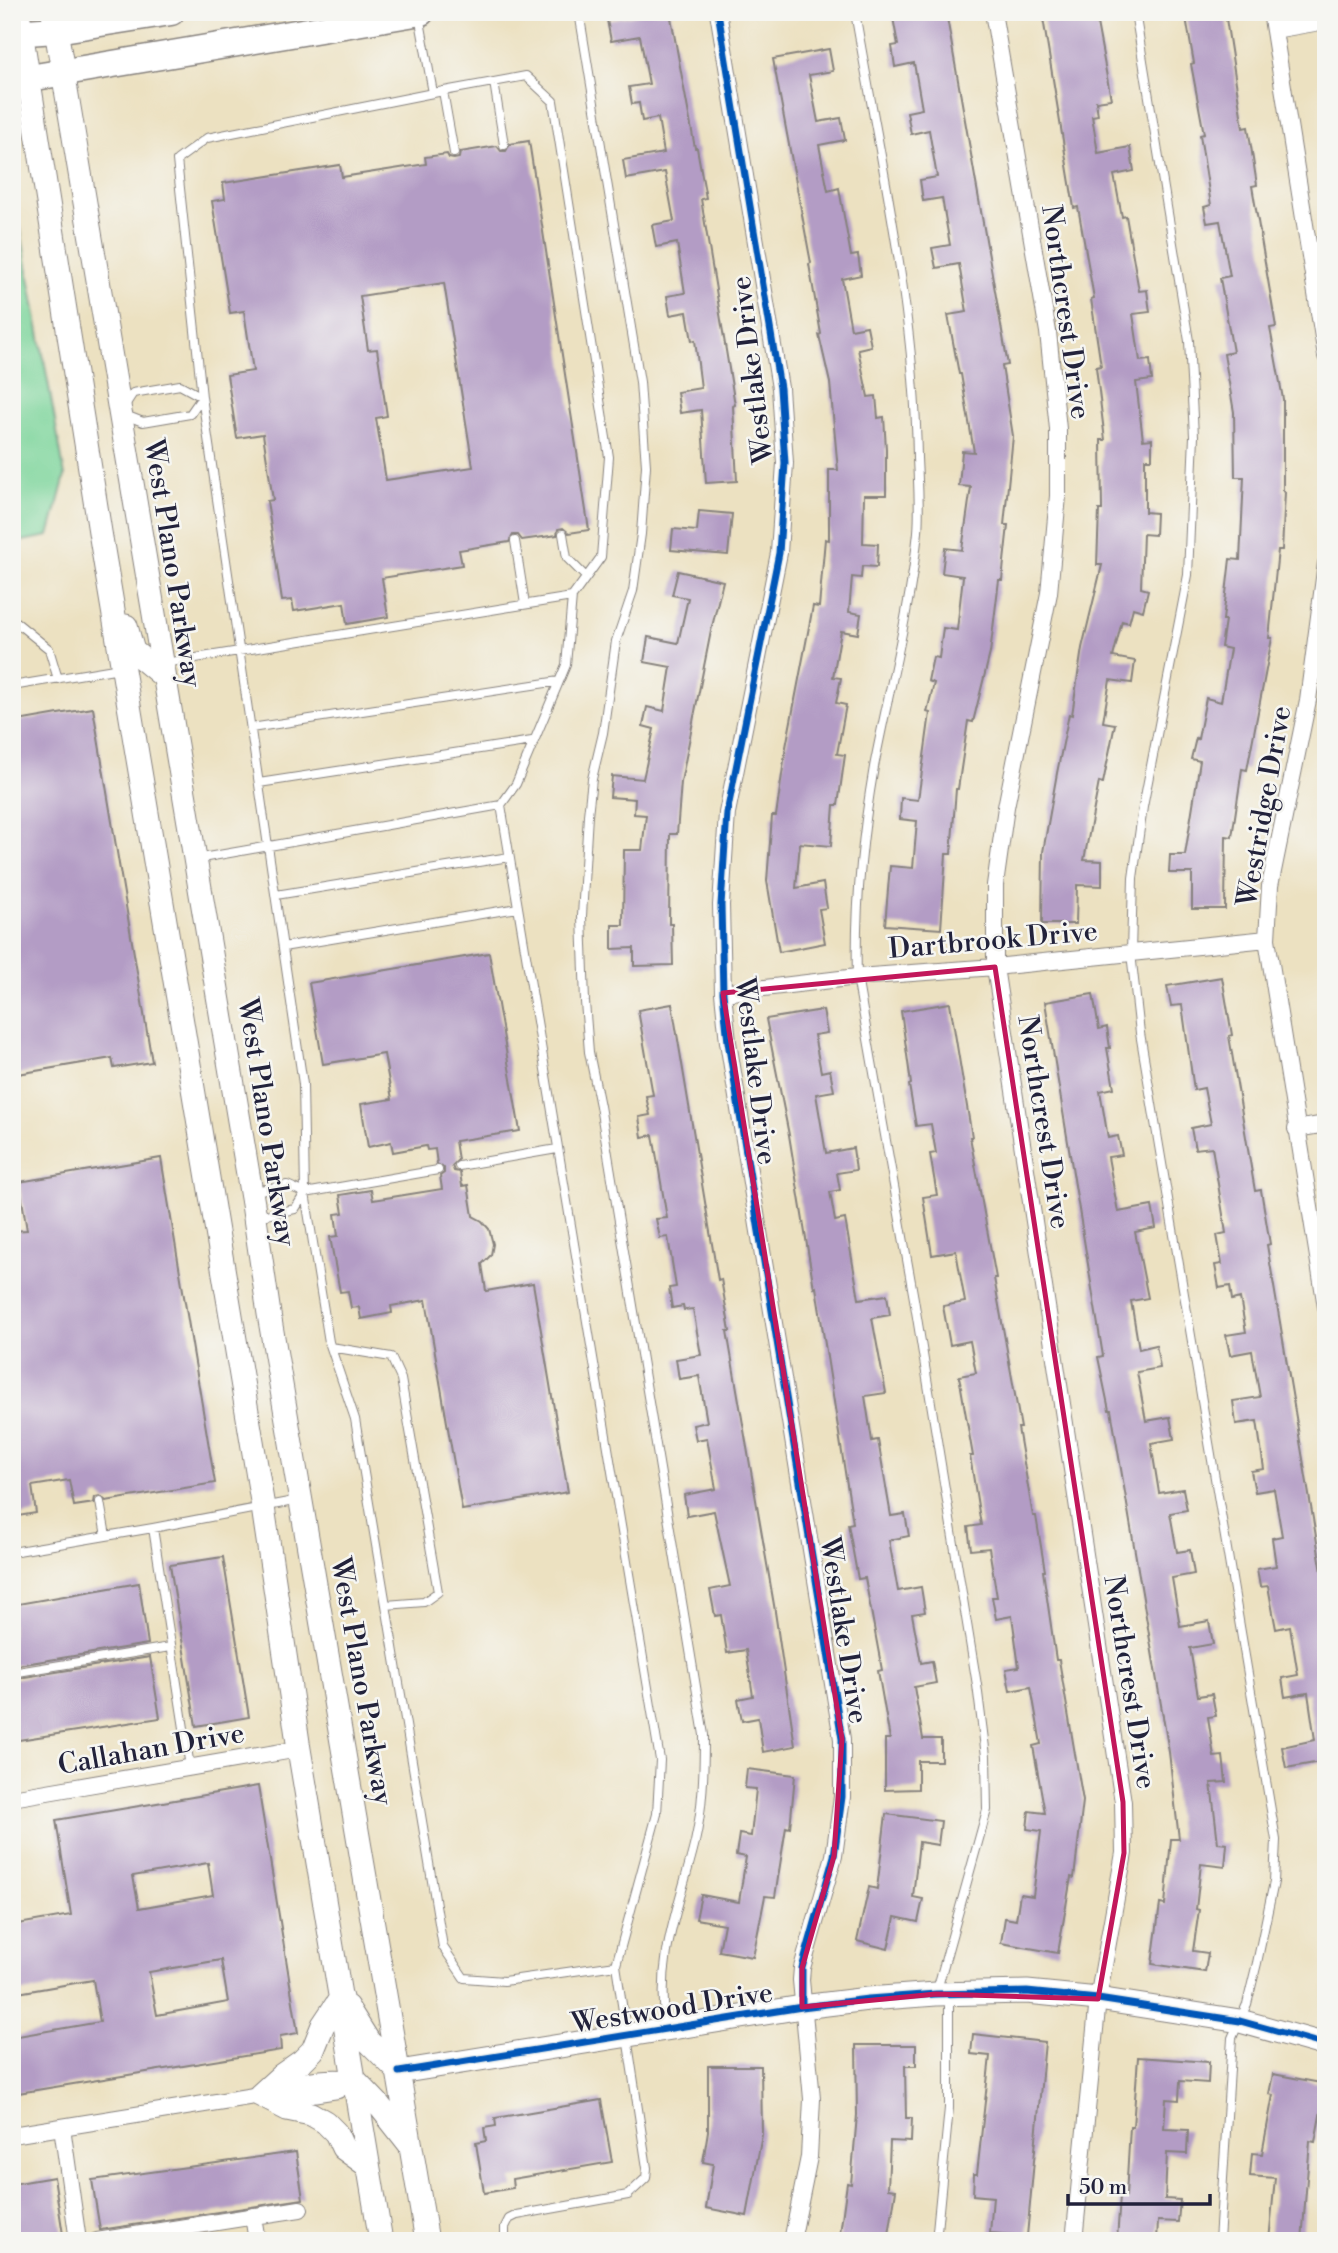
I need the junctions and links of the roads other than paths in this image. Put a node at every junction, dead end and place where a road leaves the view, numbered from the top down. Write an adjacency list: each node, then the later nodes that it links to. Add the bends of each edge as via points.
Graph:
1 (171, 12): 9 (main road)
2 (419, 12): 13 (main road); 17 (lane)
3 (579, 12): 81 (lane, via 640,382 646,466 634,591 616,641 592,779 582,916 585,1002 589,1052 704,1735 705,1780 695,1841 663,1966)
4 (718, 12): 51 (street, Westlake Drive, via 780,388 785,463 779,553 727,813 721,905)
5 (855, 12): 50 (lane, via 914,375 918,530 859,877)
6 (993, 12): 49 (street, Northcrest Drive, via 1048,332 1058,429 1058,496 1049,593 1006,807 995,885)
7 (1135, 12): 48 (lane, via 1189,341 1194,436 1188,575 1143,807 1133,878)
8 (1271, 12): 12 (street)
9 (55, 21): 11 (main road); 13 (main road, West Plano Parkway)
10 (1326, 21): 12 (street)
11 (17, 26): 14 (main road)
12 (1274, 30): 20 (street)
13 (63, 72): 14 (main road); 22 (main road, West Plano Parkway)
14 (20, 79): 23 (main road)
15 (494, 82): 16 (lane); 18 (lane); 27 (lane, via 526,76 553,101 609,457 601,557)
16 (443, 91): 17 (lane); 19 (lane)
17 (433, 93): 21 (lane, via 207,138 177,160)
18 (504, 145)
19 (454, 153)
20 (1326, 356)
21 (202, 397): 22 (lane, via 190,414 143,422); 22 (lane, via 180,385 133,393); 31 (lane)
22 (120, 413): 33 (main road, West Plano Parkway)
23 (100, 532): 32 (main road); 33 (main road, via 133,651)
24 (563, 534): 27 (lane, via 567,558)
25 (515, 541): 29 (lane)
26 (1326, 563): 46 (street, Westridge Drive, via 1308,700 1270,886)
27 (586, 577): 28 (lane)
28 (572, 597): 29 (lane); 35 (lane, via 566,665)
29 (525, 604): 31 (lane)
30 (12, 619): 34 (lane, via 49,649)
31 (240, 651): 33 (lane); 37 (lane)
32 (122, 668): 34 (lane); 59 (main road)
33 (162, 670): 43 (main road, West Plano Parkway)
34 (58, 679): 36 (lane)
35 (558, 681): 37 (lane); 38 (lane)
36 (12, 686)
37 (251, 728): 39 (lane)
38 (532, 741): 39 (lane); 40 (lane, via 516,784)
39 (259, 783): 41 (lane)
40 (501, 805): 41 (lane); 42 (lane)
41 (268, 846): 43 (lane); 44 (lane)
42 (509, 857): 44 (lane); 45 (lane)
43 (193, 859): 58 (main road, West Plano Parkway)
44 (276, 895): 47 (lane)
45 (518, 908): 47 (lane); 54 (lane)
46 (1268, 939): 48 (street, Dartbrook Drive); 53 (street, Westridge Drive)
47 (283, 947): 57 (lane, via 303,1084)
48 (1131, 953): 49 (street, Dartbrook Drive); 79 (lane, via 1140,1033 1276,1840 1274,1882)
49 (995, 967): 50 (street, Dartbrook Drive); 77 (street, Northcrest Drive, via 1124,1801 1124,1853)
50 (857, 977): 51 (street, Dartbrook Drive); 75 (lane, via 914,1299 986,1756 987,1810)
51 (723, 993): 78 (street, Westlake Drive, via 842,1739 842,1797 834,1856 802,1968)
52 (1326, 1124): 53 (street)
53 (1296, 1129): 60 (street, Westridge Drive)
54 (557, 1149): 55 (lane); 74 (lane, via 660,1760 657,1814)
55 (459, 1166)
56 (438, 1170): 57 (lane)
57 (304, 1193): 58 (lane, via 287,1185 260,1190); 58 (lane, via 295,1209 265,1215); 61 (lane)
58 (253, 1204): 59 (main road); 62 (main road, West Plano Parkway)
59 (215, 1218): 64 (main road)
60 (1326, 1307)
61 (331, 1347): 68 (lane, via 355,1419); 68 (lane, via 391,1357 401,1379 438,1592 424,1602)
62 (302, 1499): 64 (lane); 80 (main road, West Plano Parkway)
63 (100, 1502): 66 (lane)
64 (263, 1507): 65 (lane); 71 (main road)
65 (153, 1528): 66 (lane); 69 (lane)
66 (106, 1535): 67 (lane)
67 (12, 1552)
68 (386, 1605): 74 (lane, via 443,1947 464,1978 504,1980)
69 (170, 1647): 70 (lane); 72 (lane)
70 (12, 1673)
71 (299, 1749): 72 (street, Callahan Drive); 76 (main road)
72 (190, 1769): 73 (street, Callahan Drive)
73 (12, 1798)
74 (617, 1965): 82 (lane)
75 (943, 1994): 77 (main road, Westwood Drive, via 1027,1992); 78 (main road, Westwood Drive); 103 (lane, via 949,2108)
76 (341, 1998): 84 (main road); 86 (main road); 87 (main road, via 313,2050)
77 (1098, 1999): 79 (main road, Westwood Drive); 104 (street, Northcrest Drive)
78 (802, 2007): 81 (main road, Westwood Drive); 102 (street, Westlake Drive, via 812,2099 809,2157)
79 (1240, 2021): 83 (main road, Westwood Drive); 105 (lane, via 1232,2038)
80 (392, 2027): 84 (main road); 85 (main road, West Plano Parkway)
81 (666, 2029): 82 (main road, Westwood Drive)
82 (626, 2036): 85 (main road, Westwood Drive); 101 (lane, via 646,2178 628,2195 517,2215 505,2227)
83 (1326, 2045)
84 (377, 2052): 85 (main road); 86 (main road)
85 (399, 2072): 88 (main road); 92 (main road, West Plano Parkway)
86 (354, 2079): 87 (street, via 284,2085); 88 (main road); 90 (main road)
87 (260, 2095): 89 (street); 93 (main road, via 325,2122 343,2147)
88 (378, 2104): 90 (main road); 92 (main road)
89 (62, 2127): 91 (street); 96 (street)
90 (362, 2128): 93 (main road)
91 (12, 2135)
92 (412, 2146): 100 (main road, West Plano Parkway)
93 (368, 2166): 99 (main road)
94 (300, 2209): 95 (street)
95 (253, 2216): 97 (street); 98 (street)
96 (78, 2241)
97 (97, 2241)
98 (257, 2241)
99 (381, 2241)
100 (427, 2241)
101 (505, 2241)
102 (792, 2241)
103 (936, 2241)
104 (1074, 2241)
105 (1219, 2241)

